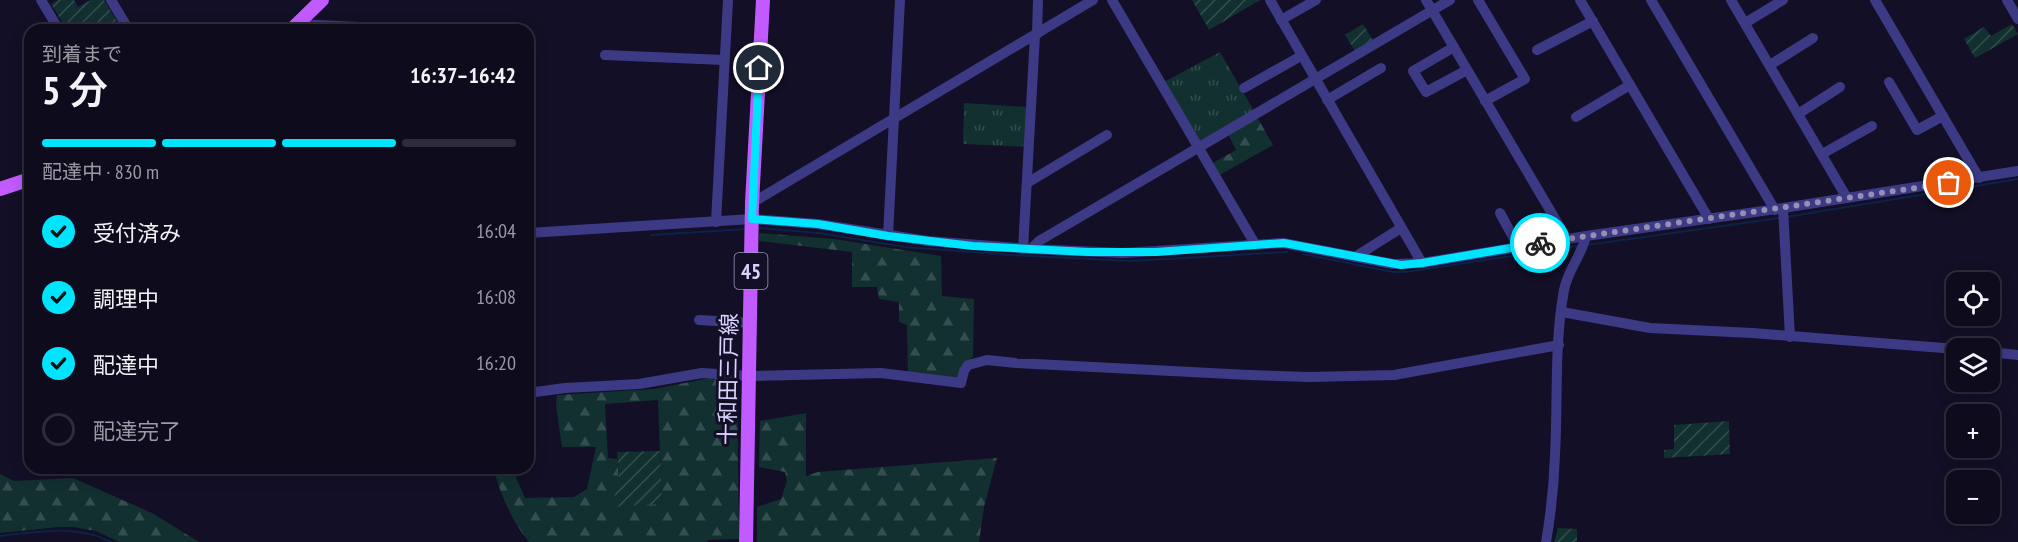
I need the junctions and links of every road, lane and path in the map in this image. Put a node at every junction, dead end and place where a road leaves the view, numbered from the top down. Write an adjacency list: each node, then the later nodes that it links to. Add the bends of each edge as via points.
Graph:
1 (41, 0): 26 (street)
2 (111, 0): 27 (street)
3 (322, 0): 28 (main road)
4 (728, 0): 35 (street)
5 (763, 0): 60 (main road, 十和田三戸線 / 45)
6 (900, 0): 49 (street)
7 (1038, 0): 29 (street)
8 (1093, 0): 29 (street)
9 (1112, 0): 52 (street)
10 (1270, 0): 23 (street)
11 (1316, 0): 23 (street)
12 (1426, 0): 21 (street)
13 (1450, 0): 21 (street)
14 (1478, 0): 45 (street, via 1525,79)
15 (1580, 0): 24 (street)
16 (1651, 0): 62 (street)
17 (1731, 0): 25 (street)
18 (1783, 0): 25 (street)
19 (1875, 0): 47 (street)
20 (2007, 0): 22 (street)
21 (1432, 10): 31 (street); 39 (street)
22 (2018, 19)
23 (1281, 20): 34 (street)
24 (1593, 21): 32 (street); 41 (street)
25 (1745, 23): 36 (street)
26 (55, 24)
27 (125, 24)
28 (297, 24)
29 (1036, 35): 49 (street); 57 (street)
30 (1814, 38): 36 (street)
31 (1454, 47): 38 (street); 38 (street, via 1413,71 1426,92)
32 (1537, 50)
33 (605, 55): 35 (street)
34 (1301, 56): 39 (street); 43 (street)
35 (724, 60): 65 (street)
36 (1770, 65): 46 (street)
37 (1381, 68): 44 (street)
38 (1467, 70): 45 (street)
39 (1315, 79): 44 (street); 52 (street)
40 (1889, 82): 47 (street, via 1917,130)
41 (1630, 85): 48 (street); 64 (street)
42 (1840, 87): 46 (street)
43 (1244, 88)
44 (1327, 100): 66 (street)
45 (1485, 101): 69 (street)
46 (1798, 114): 53 (street)
47 (1942, 116): 55 (street)
48 (1576, 117)
49 (894, 120): 60 (street); 68 (street)
50 (1872, 126): 53 (street)
51 (1107, 135): 57 (street)
52 (1199, 148): 71 (street); 73 (street)
53 (1822, 154): 59 (street)
54 (2018, 171): 55 (street)
55 (1979, 178): 59 (street)
56 (24, 181): 58 (main road)
57 (1027, 183): 73 (street)
58 (0, 189)
59 (1847, 198): 62 (street)
60 (752, 204): 63 (main road, 十和田三戸線 / 45)
61 (1500, 213): 72 (street)
62 (1782, 213): 64 (street); 79 (street)
63 (752, 219): 65 (street); 68 (street, via 818,224); 78 (main road, 十和田三戸線 / 45)
64 (1709, 219): 70 (street)
65 (716, 222): 67 (street)
66 (1401, 228): 74 (street); 75 (street)
67 (534, 233)
68 (888, 236): 73 (street)
69 (1567, 239): 70 (street); 72 (street)
70 (1585, 242): 76 (street, via 1569,273)
71 (1255, 244): 73 (street, via 1134,253); 74 (street, via 1295,244)
72 (1518, 246): 75 (street)
73 (1027, 249)
74 (1355, 257): 75 (street, via 1392,264)
75 (1422, 263)
76 (1562, 312): 79 (street, via 1650,328); 80 (street)
77 (699, 320): 78 (street)
78 (750, 322): 84 (main road, 十和田三戸線 / 45)
79 (1790, 337): 81 (street)
80 (1559, 345): 84 (street, via 1394,375 1248,375 987,360 968,365 961,383 881,373); 87 (street, via 1555,456)
81 (1946, 349)
82 (2000, 353): 83 (street)
83 (2018, 355)
84 (749, 376): 85 (street, via 702,373 639,384); 86 (main road, 十和田三戸線 / 45)
85 (534, 392)
86 (746, 542)
87 (1546, 542)

